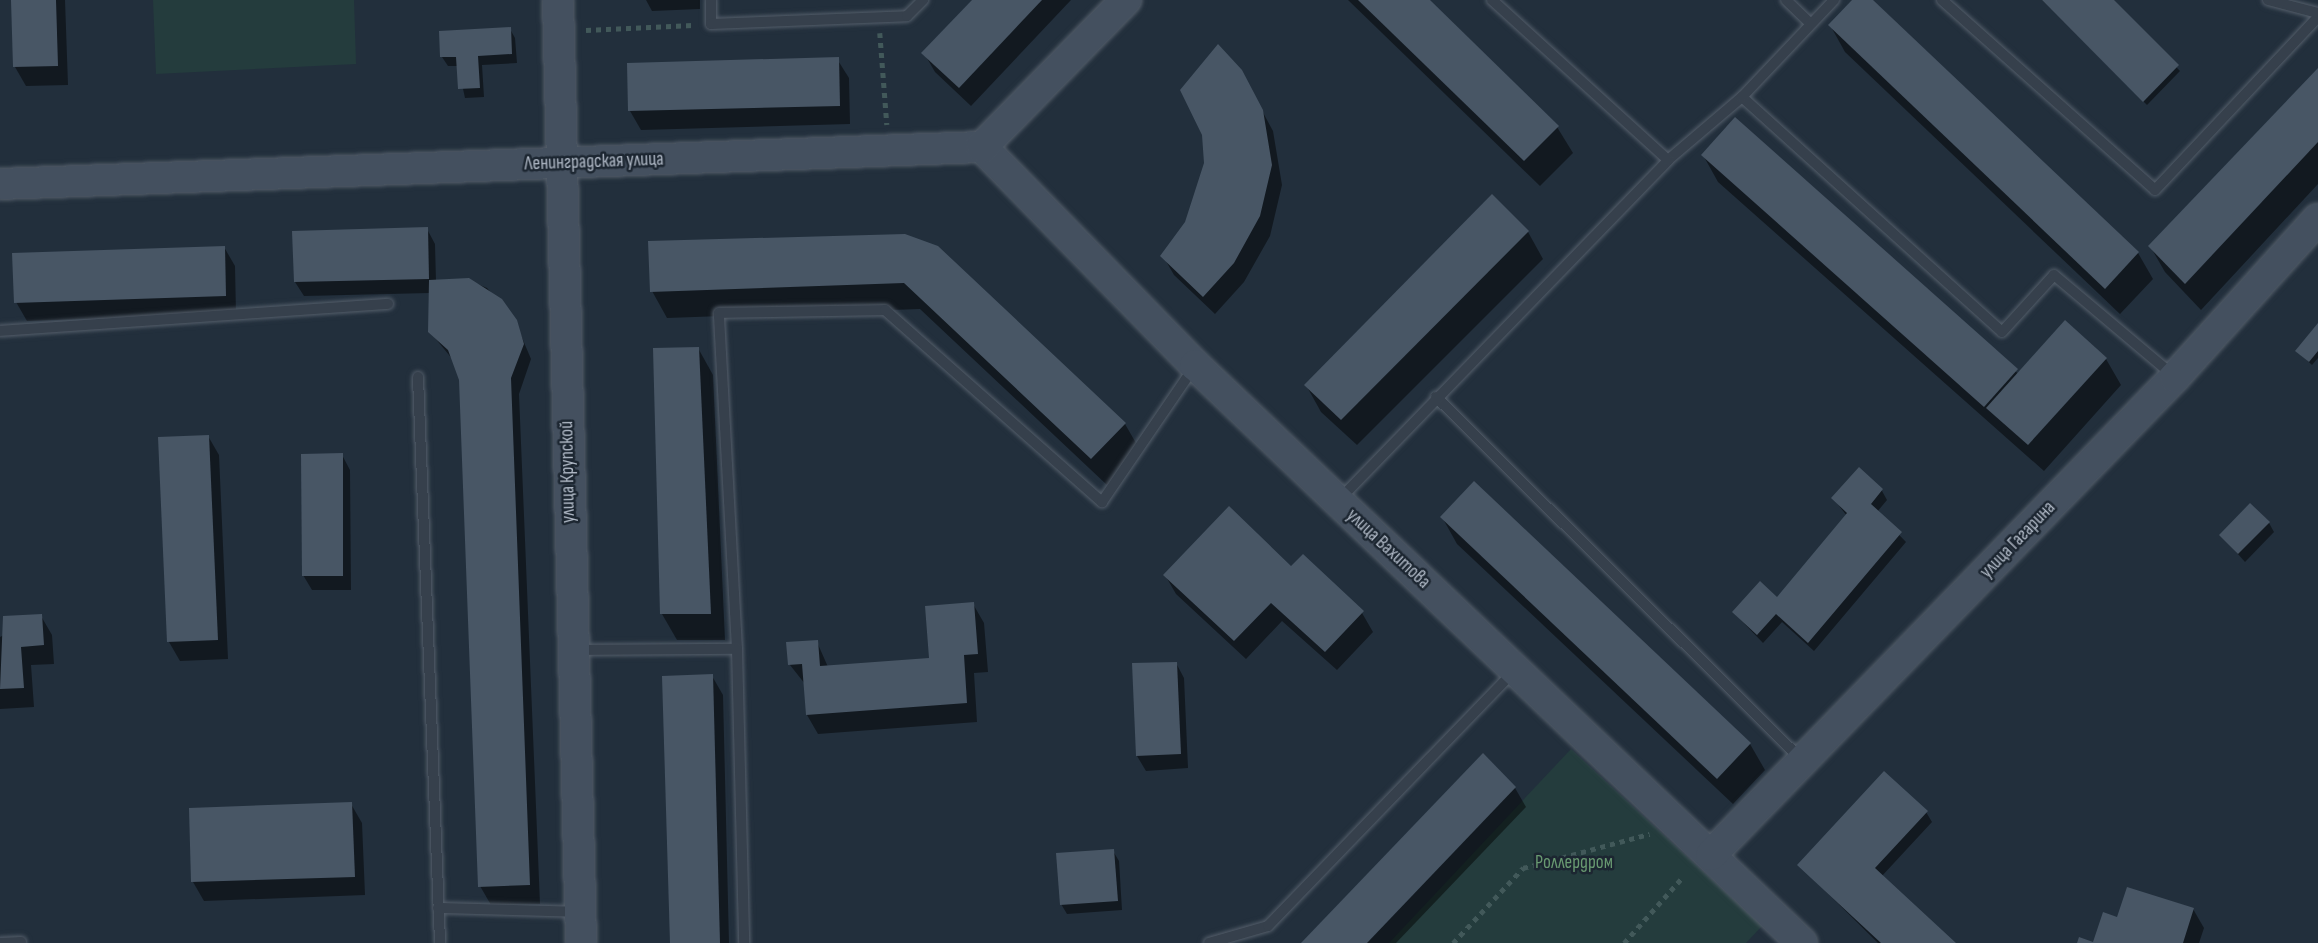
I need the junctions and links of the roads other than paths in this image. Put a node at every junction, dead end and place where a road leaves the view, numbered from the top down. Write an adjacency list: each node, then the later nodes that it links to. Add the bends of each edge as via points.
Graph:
1 (558, 0): 15 (street, улица Крупской)
2 (711, 0): 3 (lane, via 711,24 907,16)
3 (923, 0)
4 (1126, 0): 13 (street)
5 (1492, 0): 14 (lane)
6 (1786, 0): 11 (lane)
7 (1834, 0): 11 (lane)
8 (1942, 0): 10 (lane, via 2155,190)
9 (2269, 0): 10 (lane)
10 (2318, 15)
11 (1810, 23): 12 (lane)
12 (1742, 97): 14 (lane); 22 (lane, via 2002,332 2054,275)
13 (982, 147): 15 (street, Ленинградская улица); 20 (street, улица Вахитова)
14 (1668, 160): 23 (lane)
15 (560, 164): 16 (street, Ленинградская улица); 26 (street, улица Крупской)
16 (0, 184)
17 (2318, 219): 22 (street, улица Гагарина)
18 (388, 304): 19 (lane)
19 (0, 331)
20 (1195, 365): 24 (street, улица Вахитова); 25 (lane, via 1102,502 884,310 719,313)
21 (418, 377): 30 (lane)
22 (2175, 377): 28 (street, улица Гагарина)
23 (1436, 397): 24 (lane); 28 (lane)
24 (1338, 503): 27 (street, улица Вахитова)
25 (737, 649): 26 (lane); 36 (lane)
26 (572, 650): 31 (street, улица Крупской)
27 (1516, 669): 29 (street, улица Вахитова); 37 (lane, via 1268,926)
28 (1804, 762): 29 (street, улица Гагарина)
29 (1711, 855): 38 (street, улица Вахитова)
30 (438, 908): 31 (lane); 34 (lane)
31 (580, 912): 35 (street, улица Крупской)
32 (21, 942): 33 (lane)
33 (0, 943)
34 (440, 943)
35 (581, 943)
36 (744, 943)
37 (1209, 943)
38 (1802, 943)

